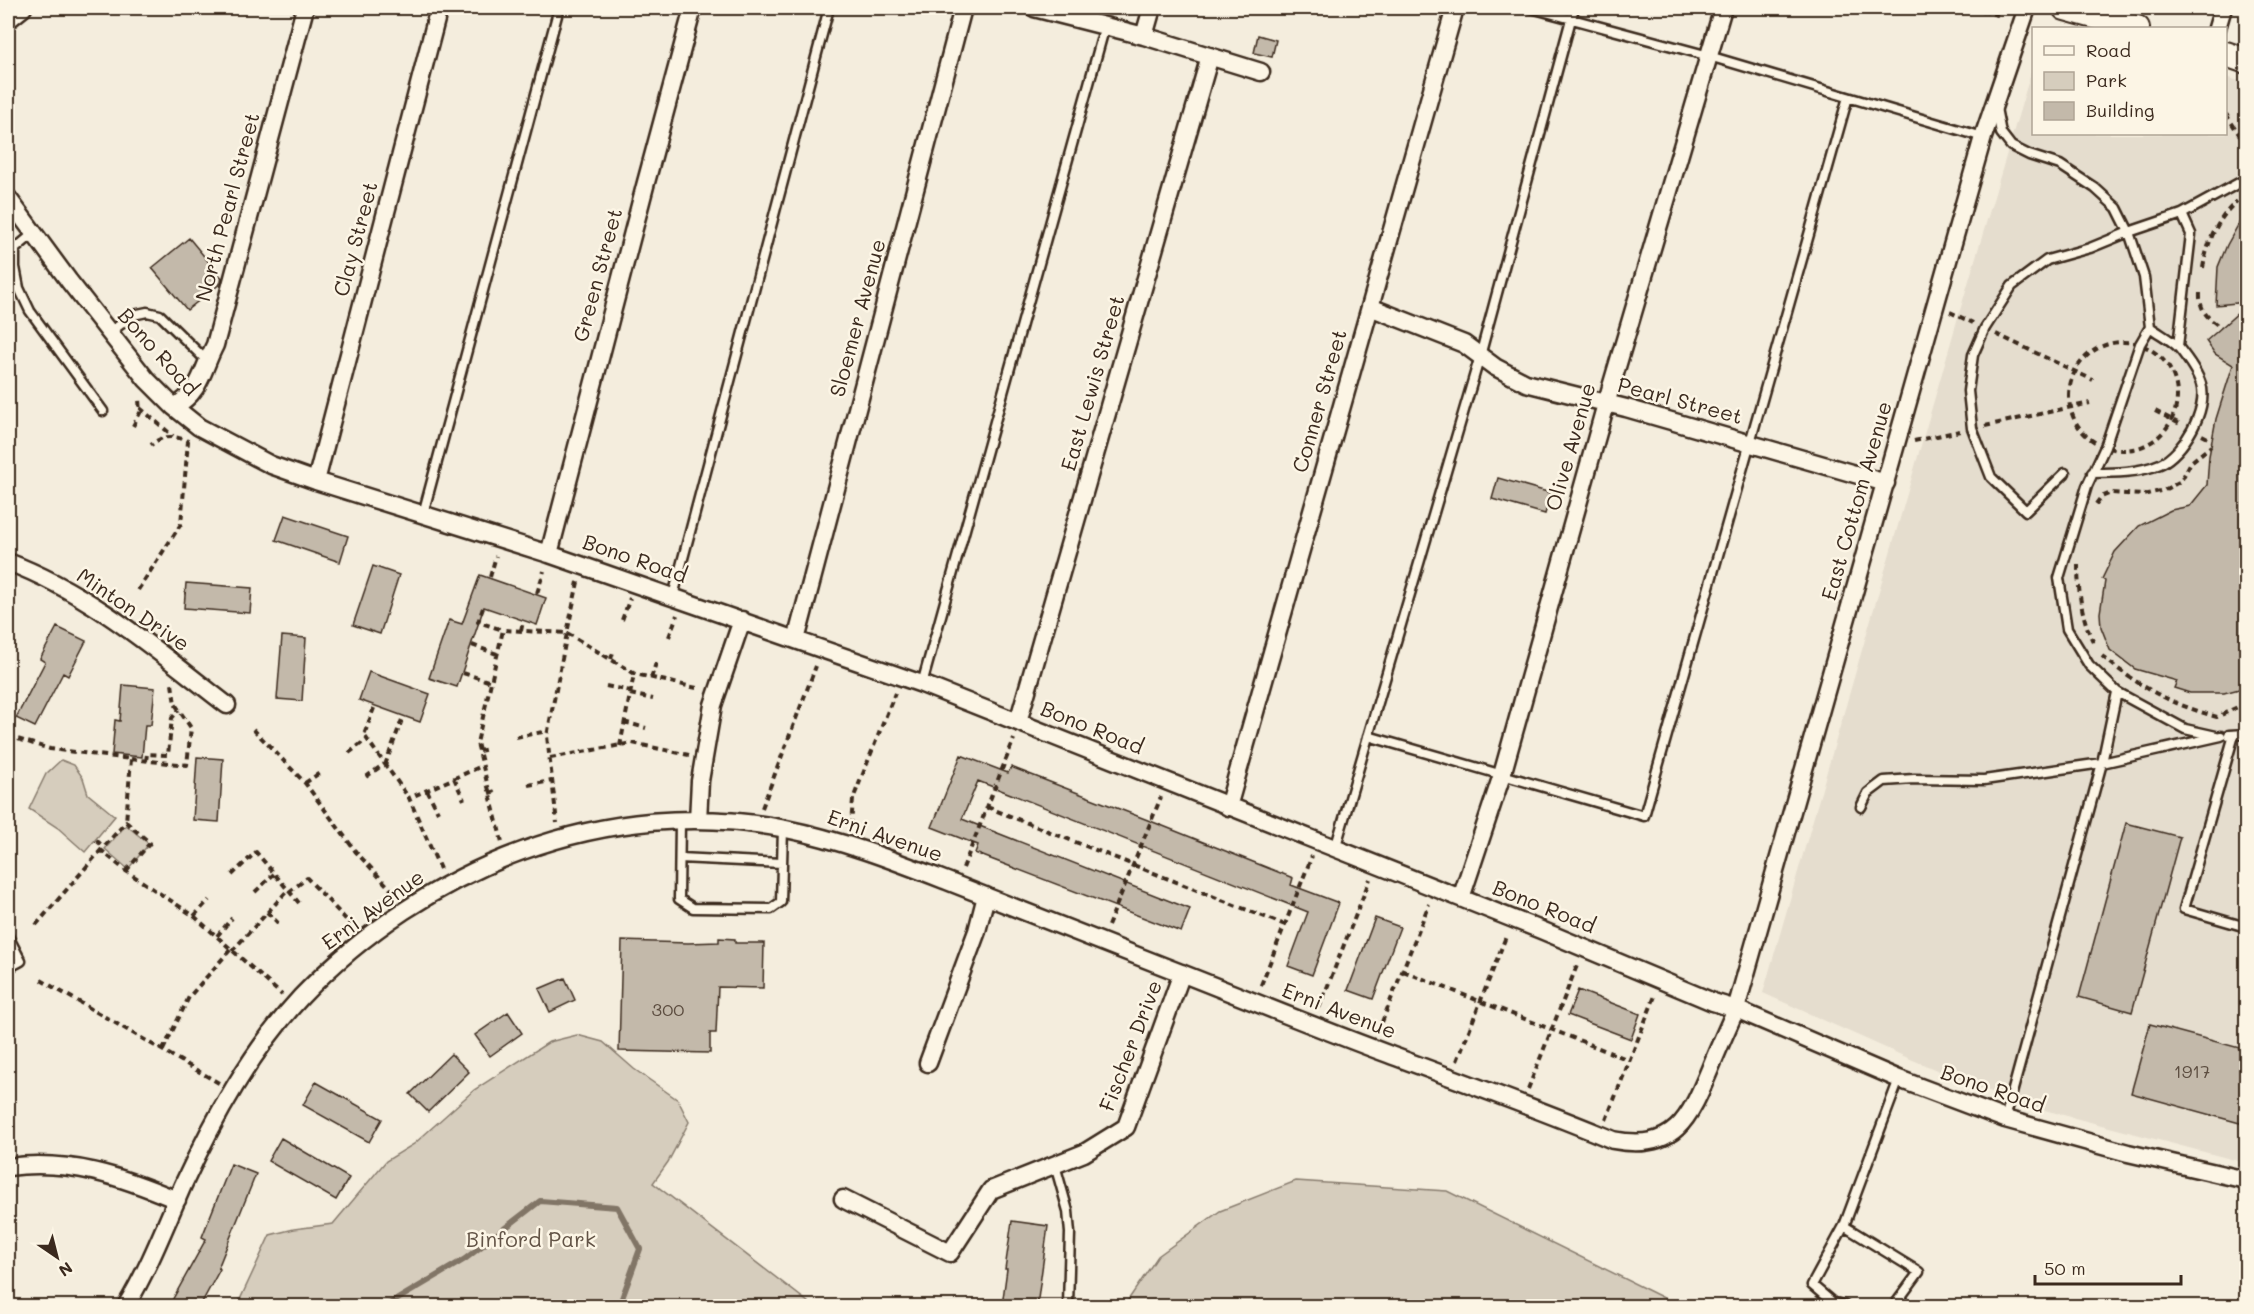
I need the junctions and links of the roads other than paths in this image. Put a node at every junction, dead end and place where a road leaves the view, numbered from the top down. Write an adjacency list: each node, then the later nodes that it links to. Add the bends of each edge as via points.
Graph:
1 (23, 8): 18 (street)
2 (305, 8): 42 (street, North Pearl Street, via 215,345)
3 (439, 8): 49 (street, Clay Street)
4 (559, 8): 51 (lane)
5 (693, 8): 52 (street, Green Street)
6 (830, 8): 54 (lane)
7 (963, 8): 56 (street, Sloemer Avenue)
8 (1034, 8): 19 (street)
9 (1152, 8): 22 (street)
10 (1455, 8): 37 (street, Conner Street)
11 (1531, 8): 17 (lane)
12 (1574, 8): 17 (lane)
13 (1723, 8): 25 (street, Olive Avenue)
14 (2027, 8): 29 (street, East Cottom Avenue)
15 (2065, 8): 20 (main road)
16 (2223, 8): 21 (street)
17 (1571, 19): 25 (lane); 41 (lane)
18 (8, 20)
19 (1105, 26): 22 (street); 57 (lane)
20 (2133, 27)
21 (2217, 27)
22 (1144, 36): 24 (street)
23 (2227, 54): 26 (main road)
24 (1210, 56): 27 (street); 60 (street, East Lewis Street)
25 (1709, 56): 28 (lane); 43 (street, Olive Avenue)
26 (2247, 61)
27 (1261, 72)
28 (1848, 97): 30 (lane); 46 (lane)
29 (1995, 105): 30 (street, East Cottom Avenue); 34 (lane, via 2001,133 2011,146 2060,165 2095,188 2117,208)
30 (1983, 137): 50 (street, East Cottom Avenue)
31 (2247, 179): 33 (lane)
32 (8, 198): 35 (street, Bono Road)
33 (2182, 214): 34 (lane); 40 (lane, via 2191,234)
34 (2129, 232): 38 (lane, via 2144,277); 47 (lane, via 2047,260 2012,286 1973,355 1968,391 1972,428 1991,477 2026,511)
35 (34, 233): 36 (lane); 39 (street, Bono Road)
36 (11, 246): 45 (lane, via 19,288 30,312)
37 (1370, 307): 41 (street, Pearl Street, via 1464,344); 67 (street, Conner Street)
38 (2150, 327): 40 (lane); 48 (lane, via 2140,344 2105,447)
39 (109, 333): 42 (lane, via 133,315 160,315); 44 (street, Bono Road)
40 (2178, 346): 48 (lane, via 2201,385 2201,407 2187,438 2177,452 2160,464 2122,473)
41 (1479, 356): 43 (street, Pearl Street, via 1527,383); 63 (lane)
42 (207, 361): 44 (street, North Pearl Street, via 188,399)
43 (1606, 405): 46 (street, Pearl Street); 66 (street, Olive Avenue)
44 (174, 407): 49 (street, Bono Road, via 213,436 271,465)
45 (103, 411)
46 (1750, 444): 50 (street, Pearl Street); 66 (lane, via 1644,816)
47 (2065, 473)
48 (2092, 473): 58 (lane, via 2058,578 2067,629 2089,665)
49 (316, 481): 51 (street, Bono Road)
50 (1886, 483): 81 (street, East Cottom Avenue)
51 (423, 514): 52 (street, Bono Road)
52 (549, 554): 54 (street, Bono Road)
53 (8, 562): 59 (street, Minton Drive, via 88,602)
54 (673, 596): 55 (street, Bono Road)
55 (742, 620): 56 (street, Bono Road); 70 (street, via 713,705 700,781)
56 (796, 640): 57 (street, Bono Road)
57 (922, 684): 60 (street, Bono Road)
58 (2117, 692): 64 (lane, via 2185,729); 65 (lane)
59 (227, 705)
60 (1018, 722): 67 (street, Bono Road)
61 (2247, 734): 62 (lane)
62 (2234, 735): 64 (lane); 77 (lane, via 2184,909)
63 (1368, 736): 66 (lane); 72 (lane)
64 (2221, 736): 65 (lane)
65 (2102, 763): 68 (lane, via 1984,780 1884,781 1868,793); 84 (lane)
66 (1502, 775): 76 (street, Olive Avenue)
67 (1228, 807): 72 (street, Bono Road)
68 (1861, 807)
69 (680, 820): 70 (street, Erni Avenue); 73 (lane); 89 (street, Erni Avenue, via 631,823 558,838 477,869 382,925 331,968 270,1034 244,1070)
70 (698, 820): 71 (street, Erni Avenue)
71 (783, 828): 74 (lane); 75 (street, Erni Avenue, via 883,857)
72 (1335, 849): 76 (street, Bono Road)
73 (680, 858): 74 (lane); 74 (lane, via 679,899 693,908 771,909 781,902)
74 (782, 863)
75 (986, 896): 80 (street, Erni Avenue); 82 (street)
76 (1461, 898): 81 (street, Bono Road)
77 (2247, 927)
78 (8, 936): 79 (lane, via 21,961)
79 (8, 968)
80 (1182, 973): 81 (street, Erni Avenue, via 1613,1140 1628,1142 1659,1139 1685,1120 1695,1106); 85 (street, Fischer Drive, via 1126,1126 1084,1154)
81 (1736, 1009): 83 (street, Bono Road)
82 (928, 1063)
83 (1899, 1079): 84 (street, Bono Road); 90 (lane)
84 (2005, 1119): 87 (street, Bono Road)
85 (1055, 1165): 88 (street, Fischer Drive, via 992,1190 950,1254); 92 (lane, via 1070,1233)
86 (8, 1167): 89 (street, via 50,1164 85,1169)
87 (2247, 1180)
88 (843, 1199)
89 (177, 1200): 91 (street, Erni Avenue)
90 (1844, 1226): 93 (lane, via 1812,1285 1832,1302); 94 (lane, via 1919,1272)
91 (126, 1306)
92 (1068, 1306)
93 (1845, 1306)
94 (1894, 1306)

